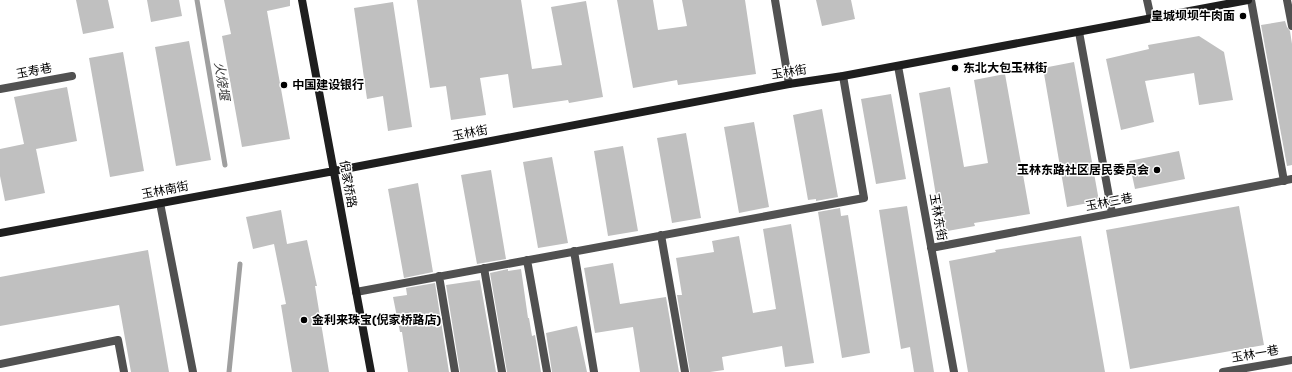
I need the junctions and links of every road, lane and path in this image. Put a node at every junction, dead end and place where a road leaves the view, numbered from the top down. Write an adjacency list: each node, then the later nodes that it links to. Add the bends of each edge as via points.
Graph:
1 (302, 0): 15 (street, 倪家桥路)
2 (775, 0): 13 (street)
3 (1147, 0): 7 (street)
4 (1250, 0): 6 (street, 玉林街); 16 (street)
5 (1287, 0): 8 (street)
6 (1233, 1): 7 (street, 玉林街)
7 (1151, 18): 9 (street, 玉林街)
8 (1292, 26)
9 (1079, 32): 10 (street, 玉林街); 18 (street)
10 (898, 66): 12 (street, 玉林街); 21 (street, 玉林东街)
11 (72, 76): 14 (street, 玉寿巷)
12 (843, 76): 13 (street, 玉林街); 20 (street, via 864,198)
13 (789, 84): 15 (street, 玉林街)
14 (0, 89)
15 (334, 171): 17 (street, 玉林南街); 26 (street, 倪家桥路)
16 (1288, 180): 18 (street, 玉林三巷)
17 (160, 203): 19 (street, 玉林南街); 30 (street)
18 (1112, 213): 21 (street, 玉林三巷)
19 (0, 233)
20 (661, 235): 22 (street); 36 (street)
21 (931, 248): 37 (street, 玉林东街)
22 (574, 251): 23 (street); 35 (street)
23 (527, 260): 24 (street); 34 (street)
24 (484, 268): 25 (street); 33 (street)
25 (439, 276): 26 (street); 32 (street)
26 (356, 292): 31 (street, 倪家桥路)
27 (1292, 360): 38 (street, 玉林一巷)
28 (0, 364): 29 (street, via 118,340)
29 (124, 372)
30 (193, 372)
31 (371, 372)
32 (455, 372)
33 (502, 372)
34 (547, 372)
35 (594, 372)
36 (685, 372)
37 (954, 372)
38 (1223, 372)

